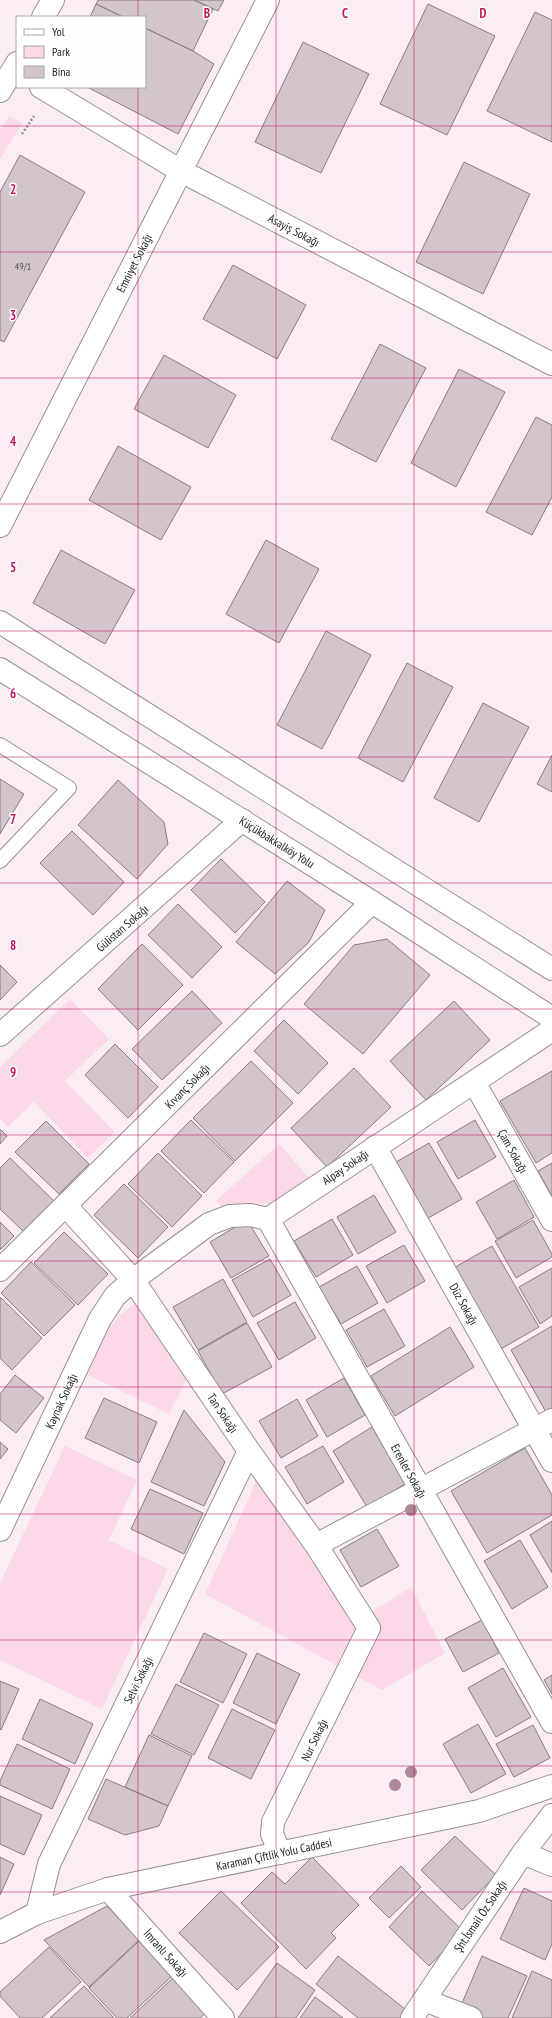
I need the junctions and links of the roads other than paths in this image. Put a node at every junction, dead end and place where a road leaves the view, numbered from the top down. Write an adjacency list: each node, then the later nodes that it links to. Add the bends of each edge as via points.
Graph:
1 (53, 0): 3 (street)
2 (268, 0): 7 (street, Emniyet Sokağı)
3 (44, 16)
4 (12, 68): 6 (street)
5 (43, 88): 7 (street, Asayiş Sokağı)
6 (0, 91)
7 (181, 171): 8 (street, Asayiş Sokağı); 9 (street, Emniyet Sokağı)
8 (552, 364)
9 (0, 526)
10 (0, 622): 16 (street)
11 (0, 669): 13 (street, Küçükbakkalköy Yolu)
12 (0, 746): 14 (lane, via 69,788)
13 (242, 820): 15 (street, Küçükbakkalköy Yolu); 19 (street, Gülistan Sokağı)
14 (0, 861)
15 (372, 902): 17 (street, Küçükbakkalköy Yolu); 22 (street, Kıvanç Sokağı)
16 (552, 970)
17 (552, 1018)
18 (552, 1030): 20 (street, Alpay Sokağı)
19 (0, 1035)
20 (474, 1082): 21 (street, Alpay Sokağı); 24 (street, Çam Sokağı)
21 (375, 1148): 23 (street, Alpay Sokağı); 27 (street, Düz Sokağı)
22 (66, 1206): 25 (street, Kıvanç Sokağı); 26 (street, Tan Sokağı)
23 (268, 1219): 26 (street, via 250,1215 230,1216 209,1224); 30 (street, Erenler Sokağı)
24 (552, 1220)
25 (0, 1270)
26 (133, 1280): 28 (street, Tan Sokağı); 31 (street, Kaynak Sokağı, via 115,1296 100,1320)
27 (543, 1425): 29 (street, Düz Sokağı); 30 (street)
28 (249, 1452): 32 (street, Tan Sokağı); 41 (street, Selvi Sokağı, via 49,1864)
29 (552, 1461)
30 (420, 1490): 32 (street); 34 (street, Erenler Sokağı)
31 (0, 1530)
32 (316, 1545): 33 (street, Tan Sokağı)
33 (369, 1628): 37 (street, Nur Sokağı, via 273,1822 272,1834)
34 (552, 1722)
35 (552, 1786): 37 (street, Karaman Çiftlik Yolu Caddesi, via 479,1811)
36 (552, 1815): 38 (street, Şht.İsmail Öz Sokağı)
37 (280, 1853): 40 (street, Karaman Çiftlik Yolu Caddesi)
38 (523, 1853): 39 (street); 43 (street, Şht.İsmail Öz Sokağı)
39 (552, 1865)
40 (108, 1889): 41 (street, Karaman Çiftlik Yolu Caddesi); 44 (street, İmranlı Sokağı)
41 (37, 1912): 42 (street, Karaman Çiftlik Yolu Caddesi)
42 (0, 1932)
43 (424, 2000): 45 (street, Şht.İsmail Öz Sokağı); 46 (street)
44 (223, 2018)
45 (412, 2018)
46 (471, 2018)

